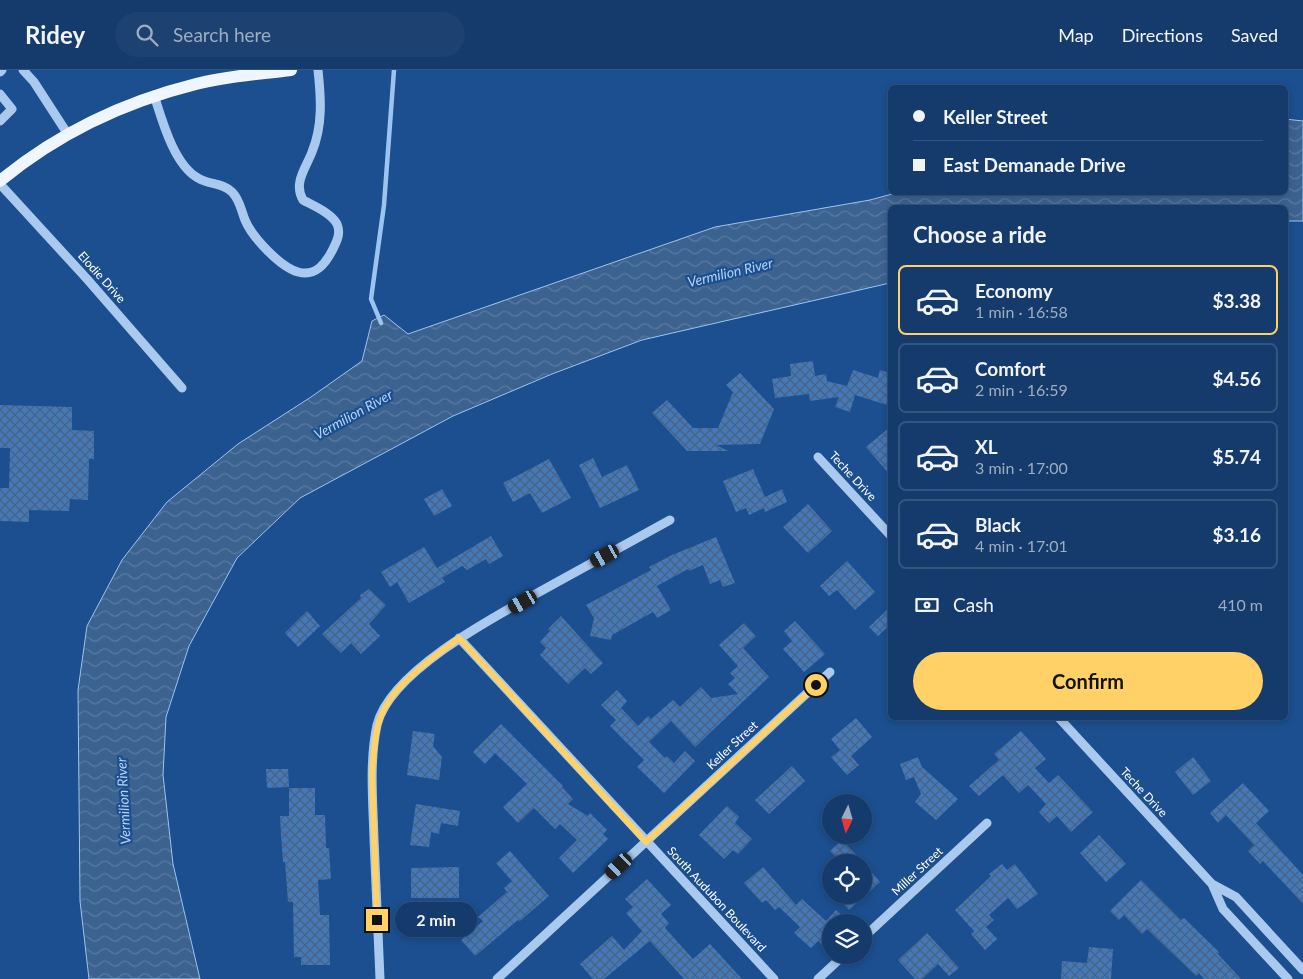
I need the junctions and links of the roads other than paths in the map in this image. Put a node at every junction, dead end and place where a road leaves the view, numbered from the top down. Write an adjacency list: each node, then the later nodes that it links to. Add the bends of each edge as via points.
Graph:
1 (23, 70): 7 (street)
2 (291, 70): 5 (main road, via 223,78)
3 (318, 70): 5 (street, via 322,103 319,128 299,186 303,200 332,217 339,230 326,263 307,272 292,269 259,241 245,221 233,193 217,183 195,177 186,168 164,126)
4 (0, 94): 6 (street, via 12,109)
5 (154, 95): 7 (main road)
6 (0, 120)
7 (67, 133): 8 (main road, via 18,166)
8 (0, 183): 9 (street, Elodie Drive)
9 (182, 388)
10 (818, 457): 12 (street, Teche Drive)
11 (670, 520): 13 (street)
12 (888, 533)
13 (459, 638): 17 (street, South Audubon Boulevard); 22 (street, via 426,663 392,696 378,725 373,802)
14 (830, 672): 17 (street, Keller Street)
15 (1060, 720): 18 (street, Teche Drive)
16 (987, 824): 19 (street, Miller Street)
17 (646, 842): 23 (street, Keller Street); 24 (street, South Audubon Boulevard)
18 (1212, 884): 21 (street, Teche Drive, via 1236,897); 26 (street, Teche Drive, via 1224,909)
19 (872, 930)
20 (834, 964): 25 (street)
21 (1303, 970)
22 (380, 979)
23 (497, 979)
24 (774, 979)
25 (818, 979)
26 (1288, 979)

